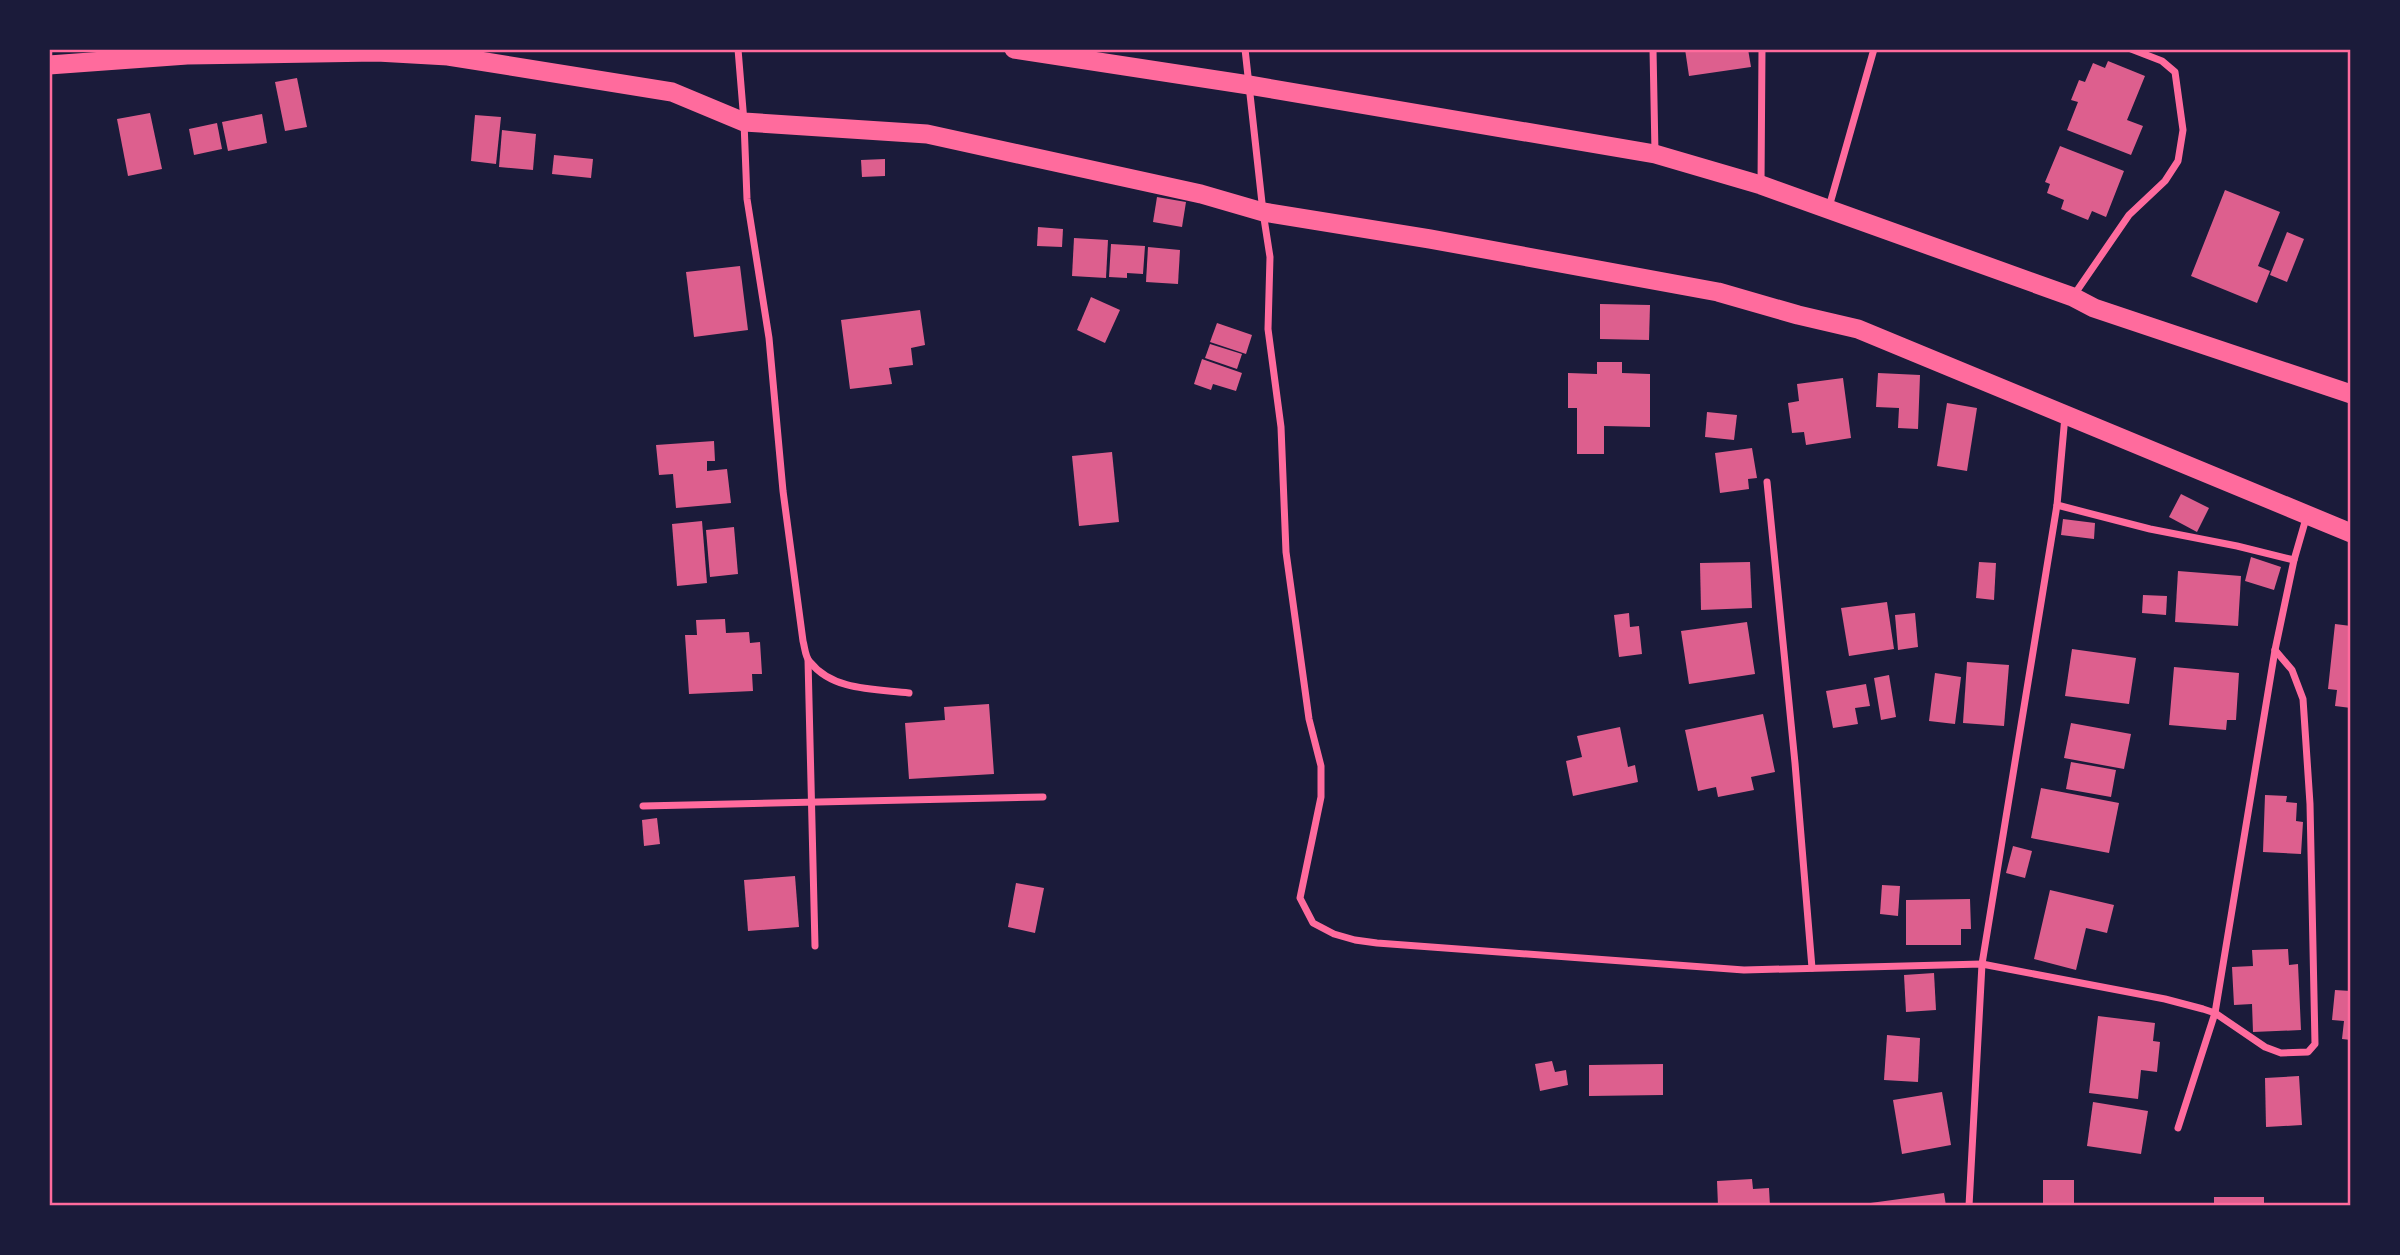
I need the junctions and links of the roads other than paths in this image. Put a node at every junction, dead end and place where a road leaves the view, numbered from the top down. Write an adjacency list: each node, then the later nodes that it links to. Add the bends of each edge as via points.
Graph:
1 (738, 49): 10 (street)
2 (1014, 49): 9 (highway)
3 (1245, 49): 9 (street)
4 (1653, 49): 11 (street)
5 (1762, 49): 12 (street)
6 (1874, 49): 13 (street)
7 (2131, 49): 15 (street, via 2162,61 2175,72 2183,130 2178,161 2165,181 2129,215)
8 (49, 65): 10 (highway, via 200,55 377,52 448,56 672,92)
9 (1250, 85): 11 (highway); 14 (street)
10 (744, 122): 14 (highway, via 927,134 1201,194); 24 (street, via 747,200 769,338 783,491)
11 (1655, 154): 12 (highway)
12 (1761, 185): 13 (highway)
13 (1828, 210): 15 (highway)
14 (1263, 212): 17 (highway, via 1718,292 1858,329); 31 (street, via 1270,257 1268,329 1282,427 1286,552 1309,719 1321,766 1321,797 1300,898 1313,923 1334,934 1377,943 1744,970)
15 (2073, 297): 16 (highway)
16 (2351, 394)
17 (2065, 413): 19 (street); 20 (highway)
18 (1767, 482): 31 (street)
19 (2057, 505): 22 (street); 30 (street)
20 (2307, 514): 21 (highway); 22 (street)
21 (2351, 533)
22 (2294, 560): 23 (street)
23 (2276, 650): 32 (street); 32 (street, via 2292,670 2303,699 2315,1044 2308,1052 2281,1052 2265,1047)
24 (808, 660): 25 (street, via 824,675 848,686); 27 (street)
25 (909, 693)
26 (1043, 797): 27 (street)
27 (811, 802): 28 (street); 29 (street)
28 (643, 806)
29 (815, 946)
30 (1982, 964): 31 (street); 32 (street); 34 (street)
31 (1812, 968)
32 (2215, 1013): 33 (street)
33 (2178, 1128)
34 (1969, 1206)

